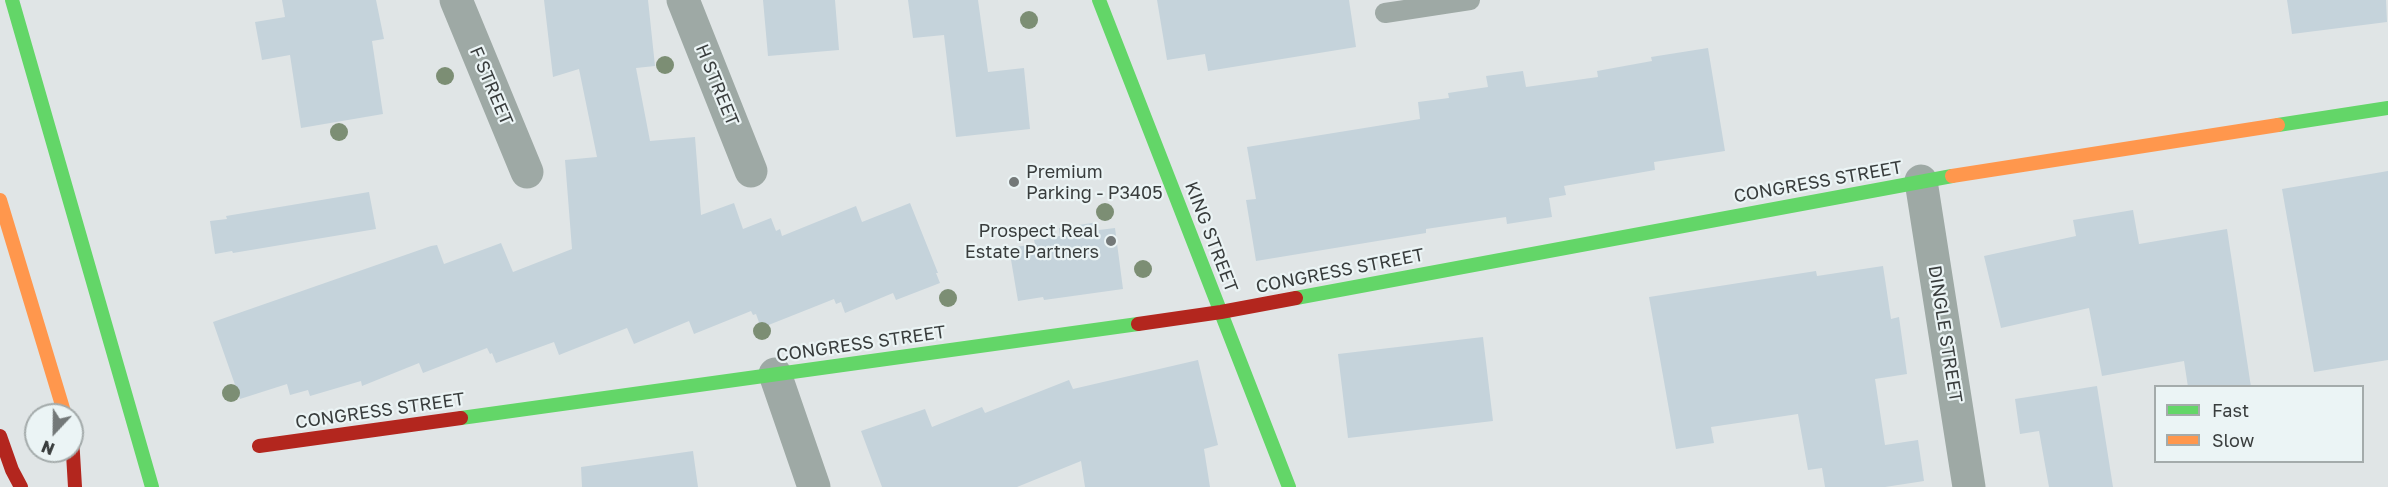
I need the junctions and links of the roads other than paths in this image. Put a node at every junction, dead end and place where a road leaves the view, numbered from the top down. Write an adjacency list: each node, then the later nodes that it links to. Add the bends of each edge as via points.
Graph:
1 (12, 0): 20 (main road)
2 (456, 0): 9 (street, F STREET)
3 (683, 0): 8 (street, H STREET)
4 (1099, 0): 12 (main road, KING STREET)
5 (1470, 0): 6 (lane)
6 (1385, 14)
7 (2388, 108): 10 (main road, CONGRESS STREET)
8 (752, 171)
9 (527, 172)
10 (1922, 181): 12 (main road, CONGRESS STREET); 23 (street, DINGLE STREET)
11 (0, 200): 14 (main road)
12 (1221, 312): 13 (main road, CONGRESS STREET); 22 (main road, KING STREET)
13 (775, 374): 16 (main road, CONGRESS STREET); 21 (street)
14 (61, 403)
15 (0, 436): 18 (main road)
16 (259, 446)
17 (74, 463): 19 (main road)
18 (21, 487)
19 (75, 487)
20 (152, 487)
21 (814, 487)
22 (1289, 487)
23 (1969, 487)

